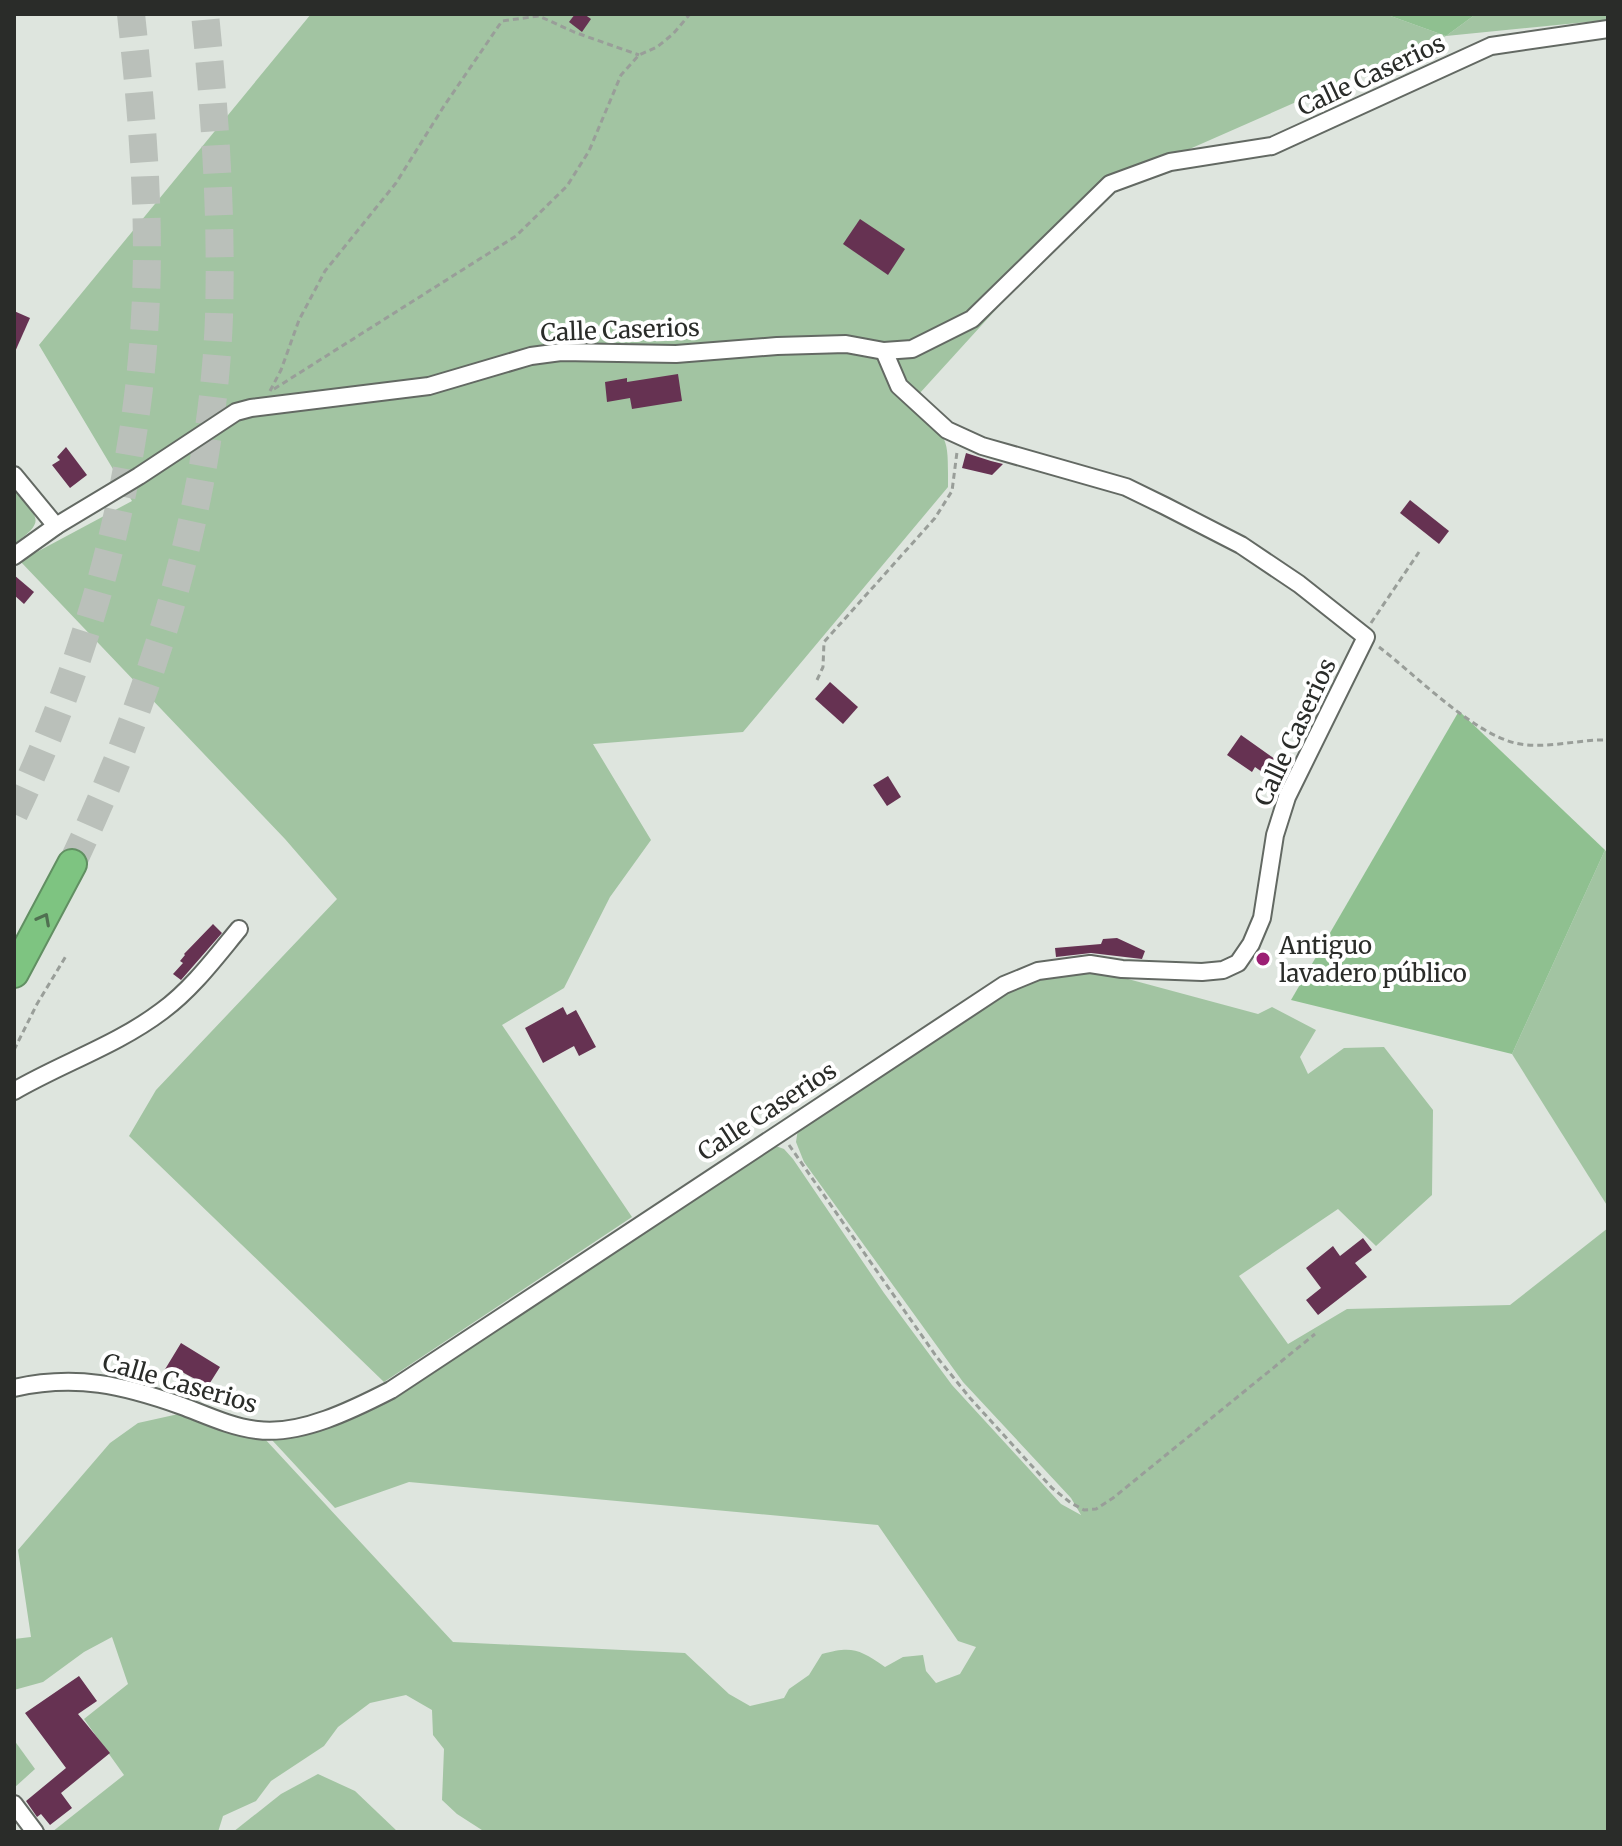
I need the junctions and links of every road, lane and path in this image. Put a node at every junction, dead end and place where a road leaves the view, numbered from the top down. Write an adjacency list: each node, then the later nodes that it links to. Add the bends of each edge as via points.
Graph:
1 (690, 14): 3 (path, via 657,47)
2 (1608, 29): 4 (street, Calle Caserios, via 1491,46 1272,146 1170,162 1110,184 972,319 912,349)
3 (639, 55): 3 (path, via 621,75 589,151 567,186 527,226 270,391 325,271 396,183 502,21 539,16)
4 (884, 351): 5 (street, via 899,386); 7 (street, Calle Caserios, via 846,344 676,354 561,352 429,386 266,405 236,412)
5 (960, 436): 10 (street, via 1126,487 1165,506 1241,545); 11 (path, via 952,491 935,518 824,642)
6 (14, 475): 7 (street)
7 (56, 526): 9 (street, Calle Caserios)
8 (1419, 552): 10 (path)
9 (14, 556)
10 (1366, 637): 12 (path, via 1491,734 1517,743); 19 (street, Calle Caserios, via 1287,797 1275,835 1262,918 1238,963 1202,972 1090,964 1038,971 1004,985)
11 (817, 680)
12 (1608, 740)
13 (72, 864): 16 (highway, one-way to 13)
14 (239, 929): 18 (street, via 163,1011)
15 (66, 956): 17 (path)
16 (14, 973)
17 (14, 1050)
18 (14, 1091)
19 (780, 1131): 20 (path, via 898,1304 970,1398 1052,1488 1084,1510 1113,1498); 21 (street, Calle Caserios, via 391,1390 351,1411 310,1424 258,1431 120,1386 81,1380)
20 (1315, 1334)
21 (14, 1388)
22 (14, 1804): 23 (street)
23 (35, 1832)

